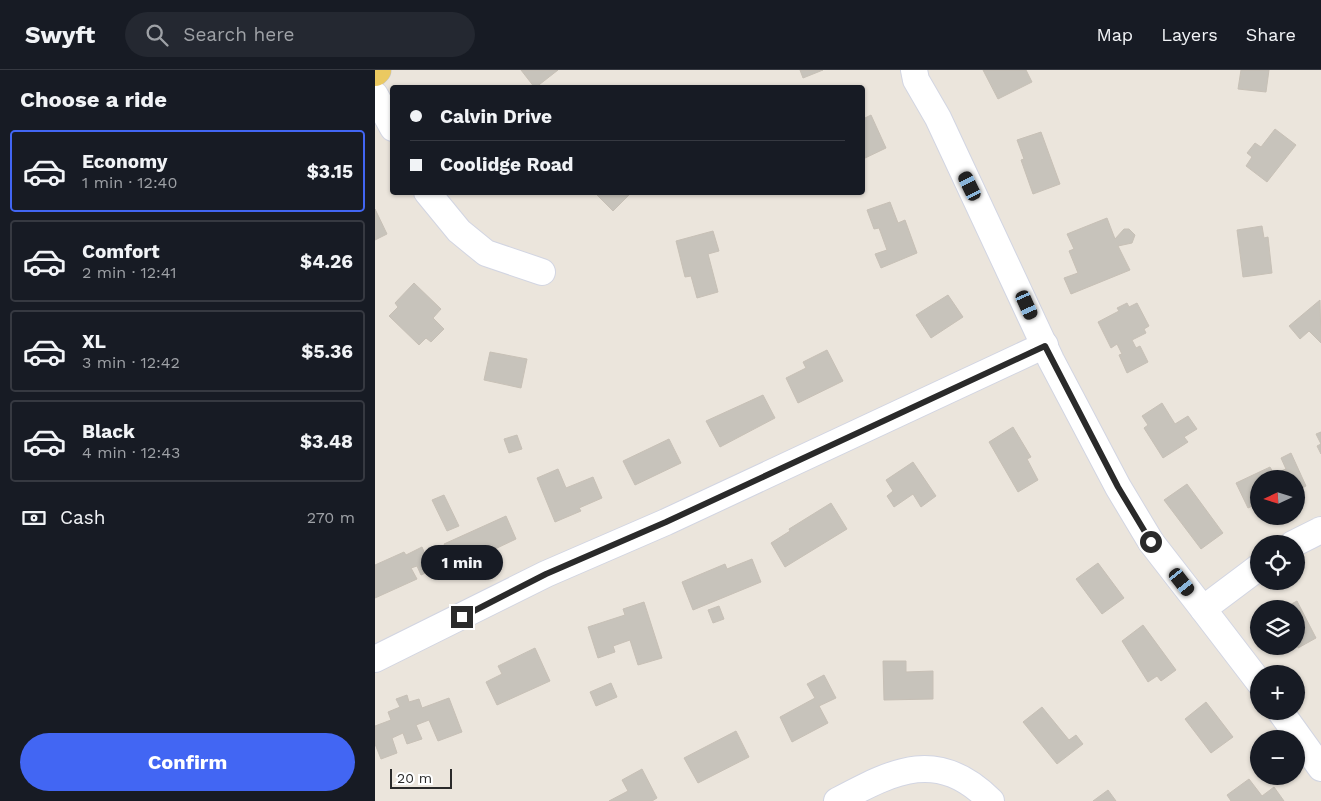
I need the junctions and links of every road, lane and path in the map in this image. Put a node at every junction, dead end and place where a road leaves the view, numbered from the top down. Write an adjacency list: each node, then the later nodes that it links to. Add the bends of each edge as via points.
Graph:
1 (914, 70): 6 (street)
2 (375, 95): 3 (street)
3 (390, 122)
4 (429, 195): 5 (street, via 459,232 486,253)
5 (543, 272)
6 (1045, 346): 10 (street, via 1113,478 1151,542); 11 (street, via 666,522 546,574)
7 (1321, 530): 8 (street)
8 (1305, 538)
9 (1250, 574): 10 (street)
10 (1203, 609): 12 (street)
11 (375, 659)
12 (1250, 670)
13 (1286, 720): 14 (street)
14 (1321, 768)
15 (837, 801): 16 (street, via 895,774 931,768 964,780)
16 (991, 801)

